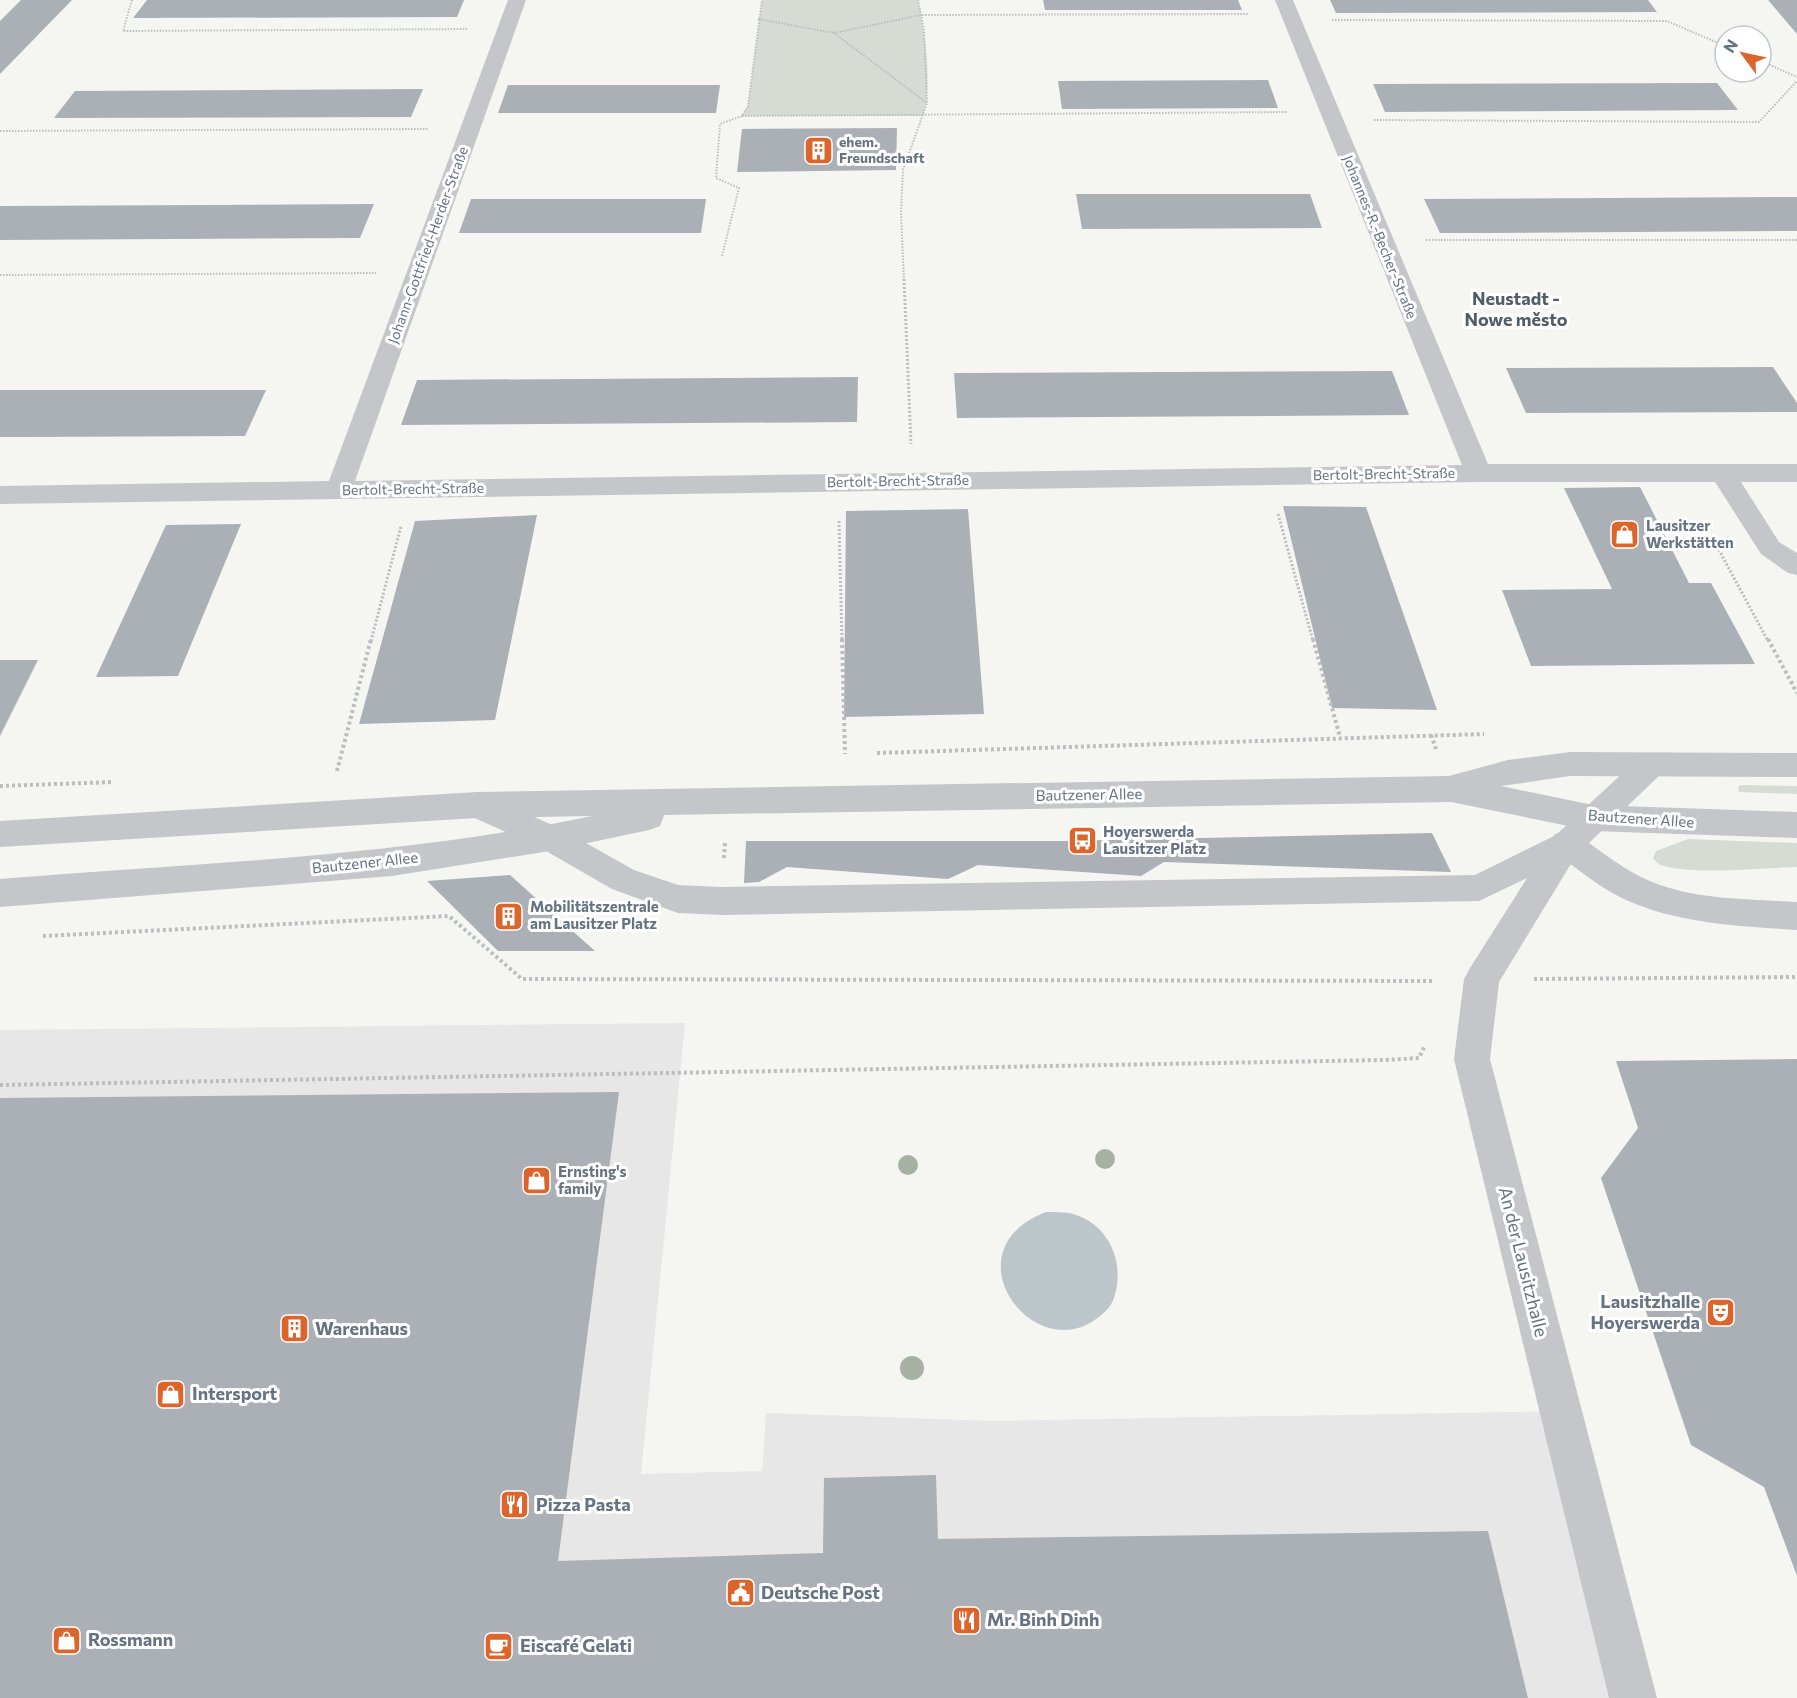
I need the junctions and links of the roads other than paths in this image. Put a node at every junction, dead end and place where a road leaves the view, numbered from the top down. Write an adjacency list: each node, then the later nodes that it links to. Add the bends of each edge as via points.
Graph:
1 (517, 0): 6 (street, Johann-Gottfried-Herder-Straße)
2 (1289, 11): 3 (street, Johannes-R.-Becher-Straße)
3 (1479, 473): 5 (street, Bertolt-Brecht-Straße); 6 (street, Bertolt-Brecht-Straße)
4 (1797, 473): 5 (street, Bertolt-Brecht-Straße)
5 (1723, 474): 8 (lane, via 1770,548)
6 (339, 490): 7 (street, Bertolt-Brecht-Straße)
7 (0, 495)
8 (1797, 566)
9 (1651, 765): 10 (street, Bautzener Allee); 11 (street, Bautzener Allee, via 1570,764 1509,772); 14 (lane)
10 (1797, 765)
11 (1451, 789): 12 (street, Bautzener Allee); 14 (street, Bautzener Allee)
12 (727, 801): 13 (street, Bautzener Allee); 17 (street, Bautzener Allee)
13 (477, 805): 16 (street, Bautzener Allee); 17 (lane)
14 (1593, 818): 15 (street, Bautzener Allee); 18 (lane)
15 (1797, 825)
16 (0, 834)
17 (550, 838): 18 (lane, via 623,880 678,899 722,901 1479,888); 19 (street, Bautzener Allee, via 392,862)
18 (1567, 844): 20 (lane, via 1639,891 1689,907); 21 (street, An der Lausitzhalle, via 1482,979 1472,1059)
19 (0, 893)
20 (1797, 916)
21 (1634, 1698)

